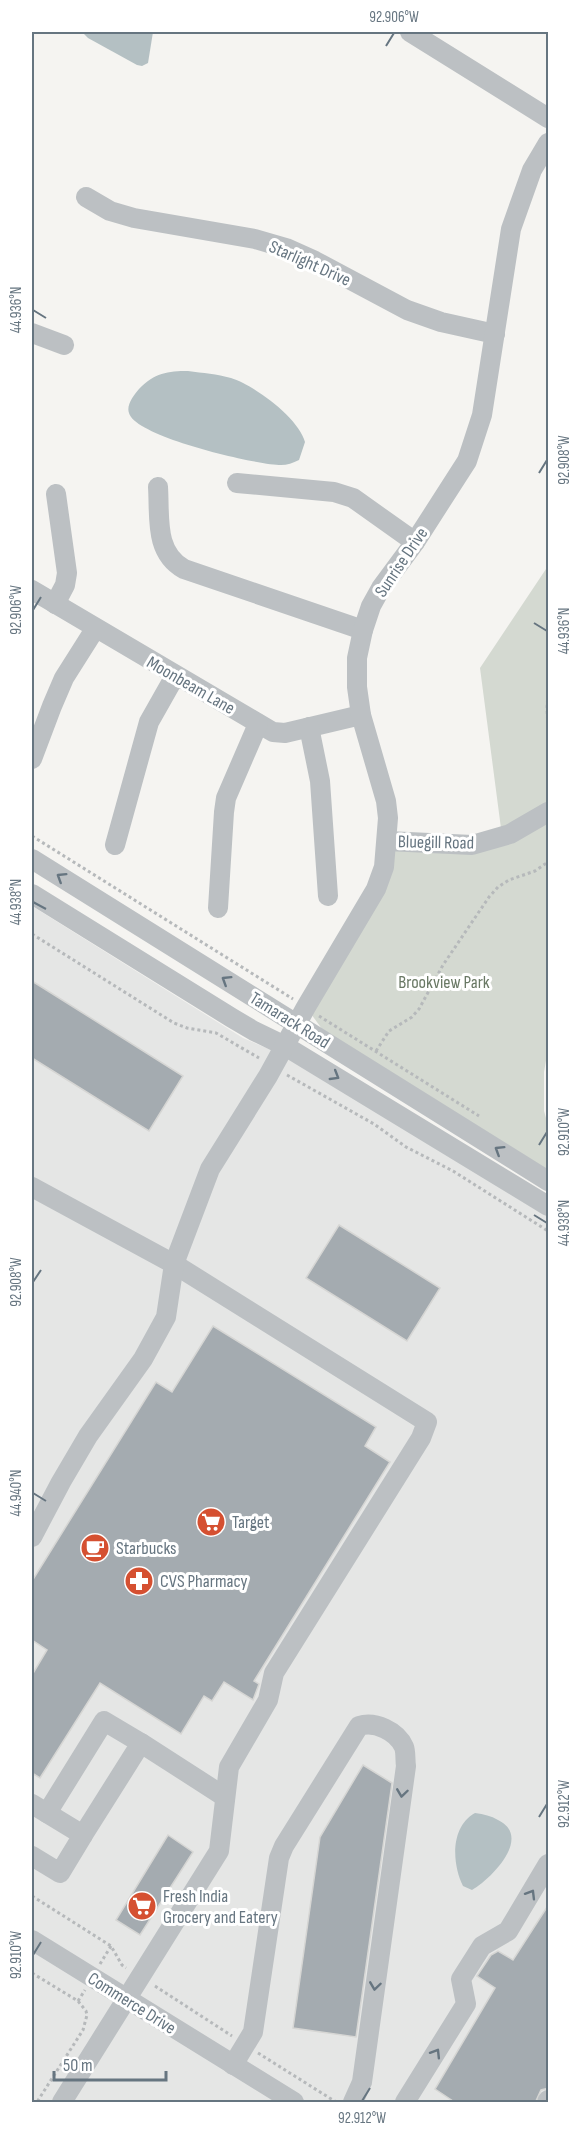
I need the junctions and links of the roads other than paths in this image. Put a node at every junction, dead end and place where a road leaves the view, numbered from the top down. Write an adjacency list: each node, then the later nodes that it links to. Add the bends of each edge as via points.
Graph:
1 (410, 32): 2 (street)
2 (549, 118)
3 (549, 143): 6 (street, Sunrise Drive, via 532,170 511,229)
4 (86, 196): 6 (street, Starlight Drive, via 110,212 286,248 407,310)
5 (32, 333): 7 (street)
6 (495, 334): 11 (street, Sunrise Drive, via 482,415 467,461)
7 (64, 345)
8 (237, 483): 11 (street, via 334,492 353,498)
9 (158, 487): 15 (street, via 162,542 174,563)
10 (56, 494): 13 (street, via 67,573)
11 (415, 542): 15 (street, Sunrise Drive, via 381,588)
12 (32, 590): 13 (street, Moonbeam Lane)
13 (55, 604): 14 (street, Moonbeam Lane)
14 (95, 629): 16 (street, Moonbeam Lane); 20 (street, via 64,678)
15 (363, 630): 17 (street, Sunrise Drive, via 357,658)
16 (175, 676): 18 (street, Moonbeam Lane); 23 (street, via 149,722)
17 (361, 715): 19 (street, Moonbeam Lane); 22 (street, Sunrise Drive, via 386,801)
18 (258, 724): 19 (street, Moonbeam Lane, via 285,733); 27 (street, via 226,798)
19 (309, 727): 26 (street, via 320,781)
20 (32, 759)
21 (549, 812): 22 (street, Bluegill Road, via 510,834 472,845)
22 (387, 841): 28 (street, Sunrise Drive, via 376,889)
23 (115, 845)
24 (32, 860): 28 (street, Tamarack Road, one-way to 24)
25 (32, 894): 29 (street, Tamarack Road, via 239,1023)
26 (328, 896)
27 (218, 908)
28 (298, 1024): 29 (street, Sunrise Drive); 30 (street, Tamarack Road, one-way to 28)
29 (285, 1046): 32 (street, Tamarack Road, one-way to 32); 33 (street, Sunrise Drive, via 210,1169)
30 (549, 1181)
31 (32, 1187): 33 (street)
32 (549, 1206)
33 (174, 1264): 34 (street, Sunrise Drive, via 166,1317 143,1359 77,1454); 36 (street, via 428,1422 422,1438 274,1673 268,1700 229,1767)
34 (32, 1537)
35 (141, 1743): 36 (street); 37 (street, via 104,1721); 38 (street)
36 (225, 1797): 42 (street, via 219,1851)
37 (39, 1808): 38 (street)
38 (83, 1835): 39 (street, via 60,1873)
39 (32, 1856)
40 (549, 1864): 47 (street, one-way to 40, via 466,2004 461,1979 482,1946 508,1931)
41 (32, 1940): 42 (street, Commerce Drive)
42 (127, 1999): 43 (street, Commerce Drive); 44 (street)
43 (233, 2065): 45 (street, Commerce Drive); 46 (street, one-way to 46, via 253,2032 284,1846 359,1726 376,1724 397,1737 405,1748 406,1766 362,2082)
44 (62, 2103)
45 (294, 2103)
46 (353, 2103)
47 (405, 2103)

